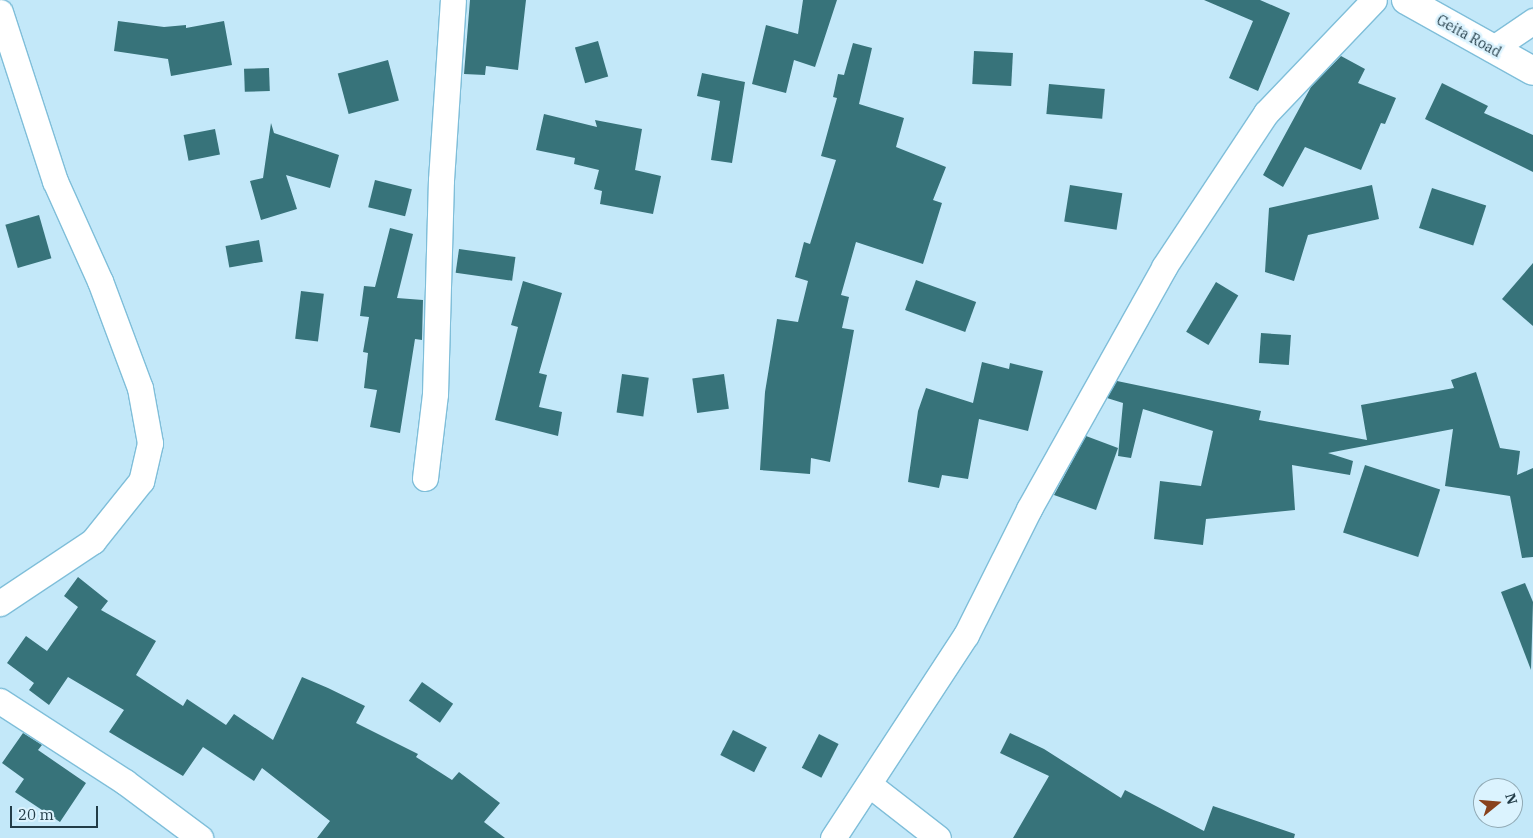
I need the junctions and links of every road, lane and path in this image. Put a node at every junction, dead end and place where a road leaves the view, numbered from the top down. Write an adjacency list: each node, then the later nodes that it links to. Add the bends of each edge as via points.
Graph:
1 (453, 0): 8 (street, via 442,180 435,394)
2 (1374, 0): 11 (street, via 1266,113 1164,267 1029,510 966,635)
3 (1406, 0): 6 (highway, Geita Road)
4 (0, 12): 9 (street, via 55,181 100,281 140,388 150,443 141,481 93,541)
5 (1533, 21): 6 (street)
6 (1492, 49): 7 (highway, Geita Road)
7 (1533, 71)
8 (424, 478)
9 (0, 603)
10 (0, 701): 12 (street, via 125,782)
11 (870, 785): 13 (street); 14 (street)
12 (200, 838)
13 (834, 838)
14 (938, 838)

